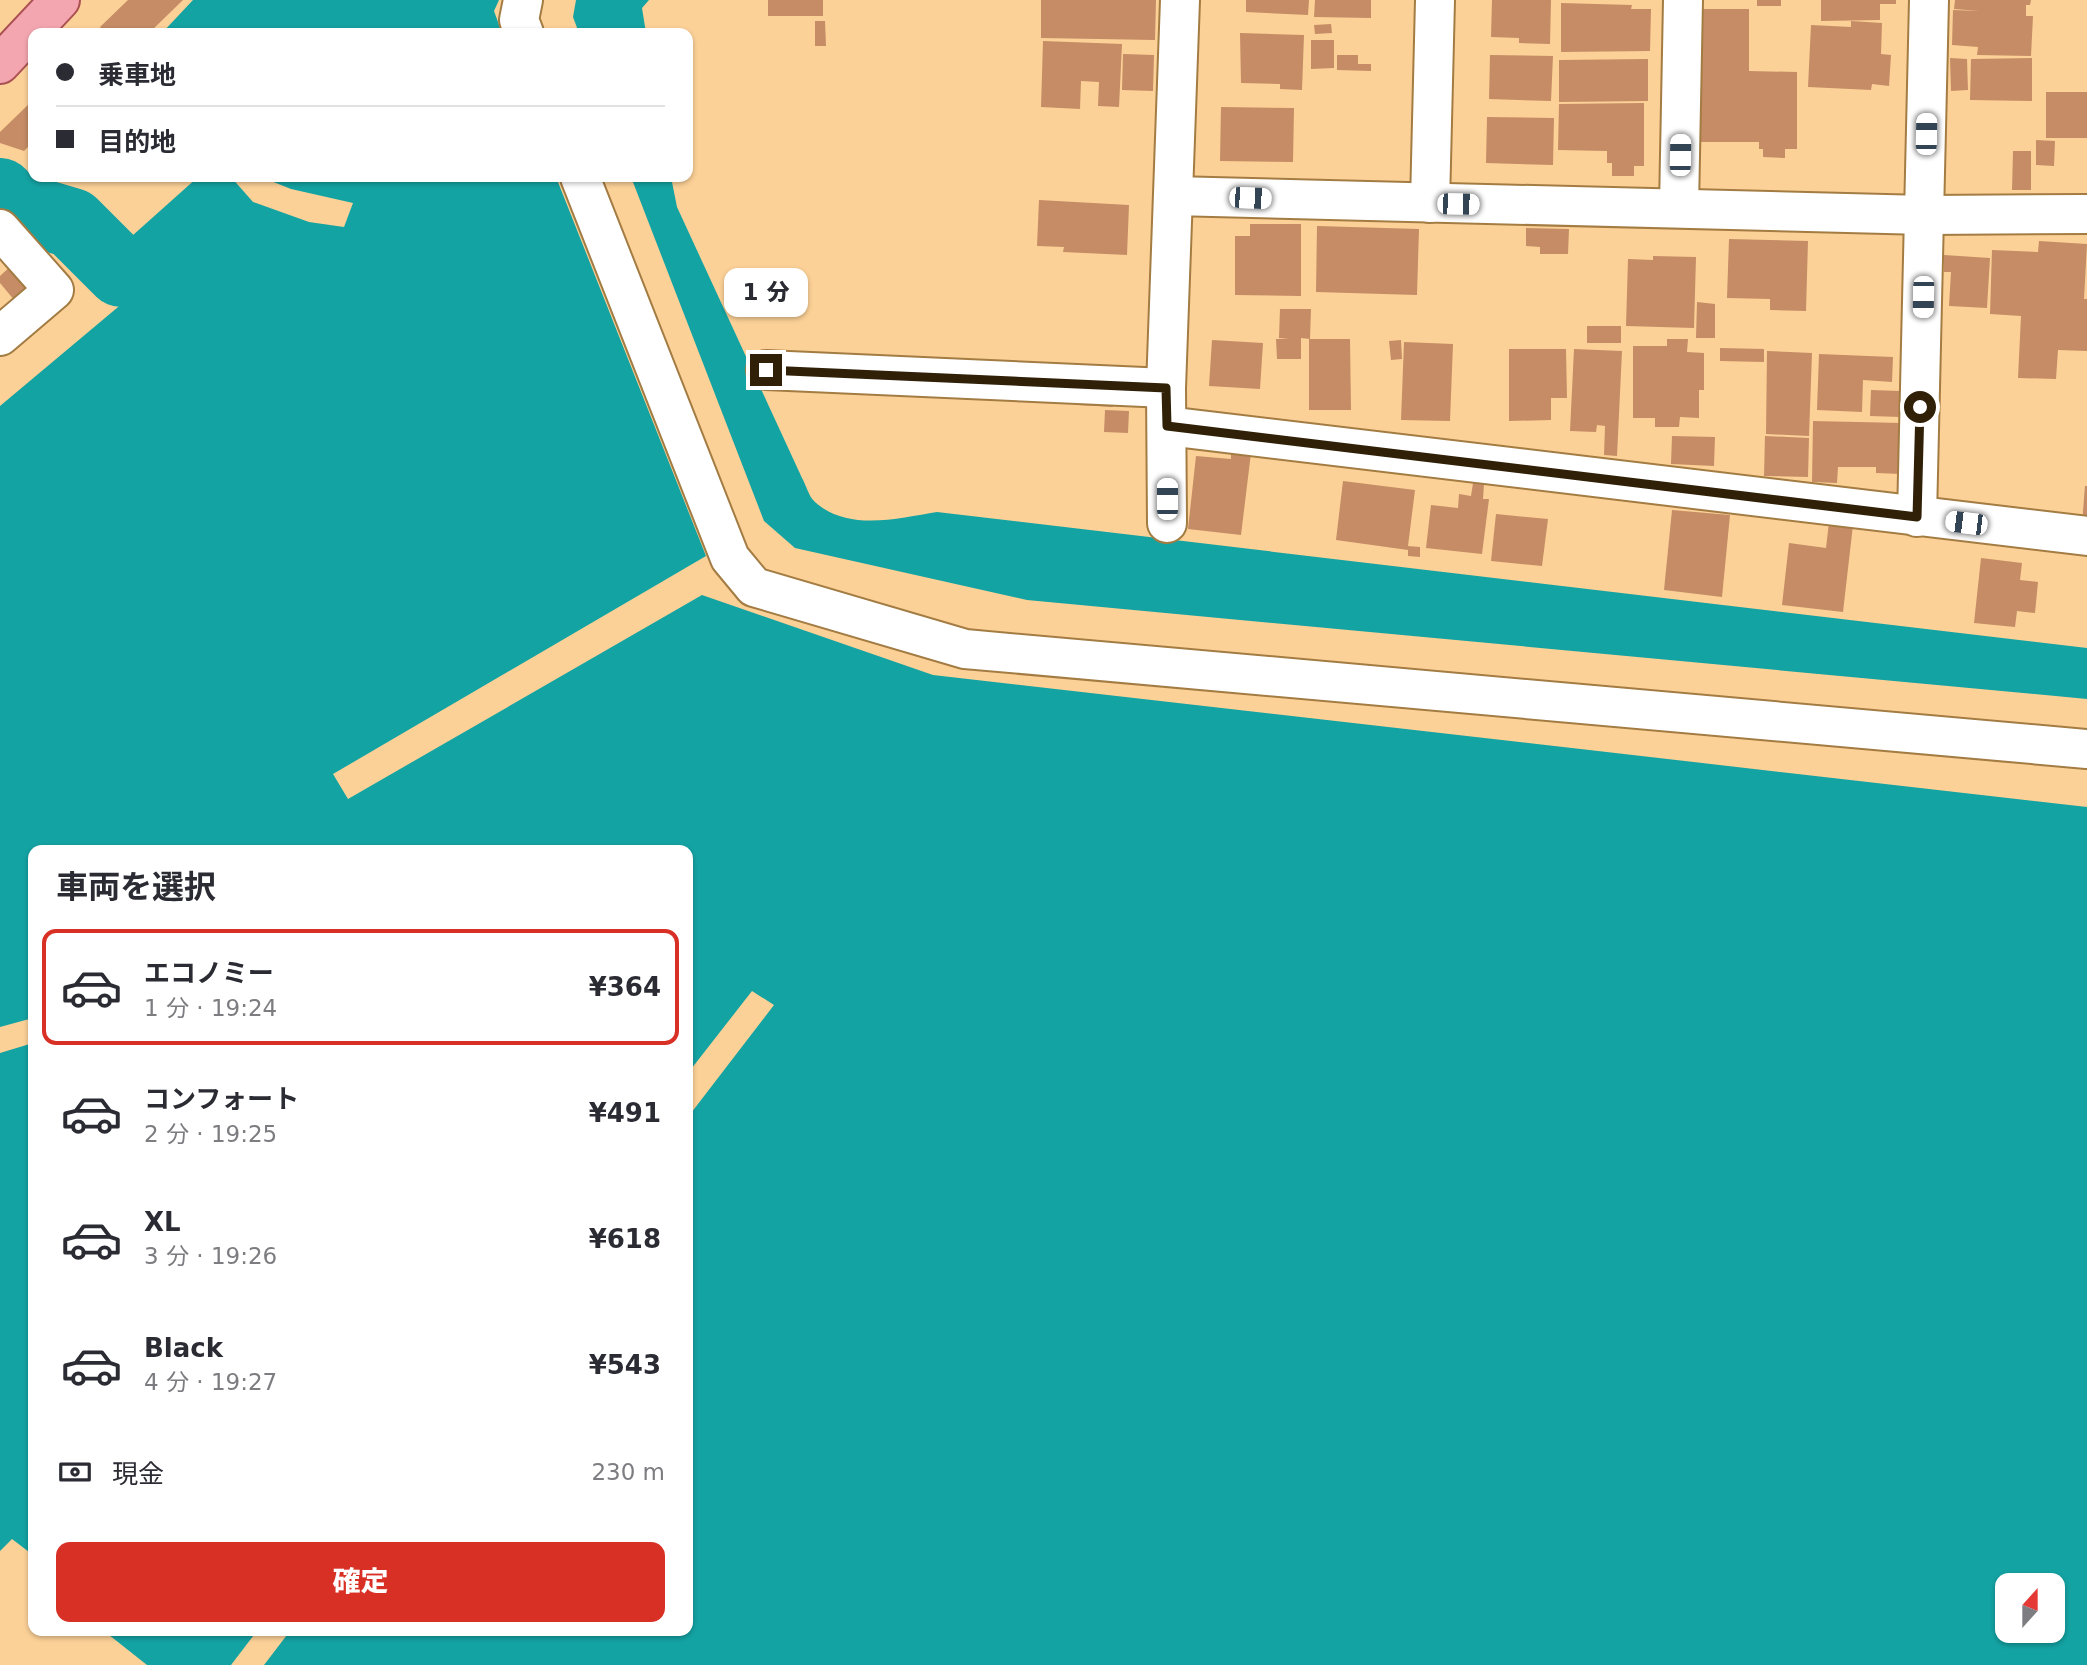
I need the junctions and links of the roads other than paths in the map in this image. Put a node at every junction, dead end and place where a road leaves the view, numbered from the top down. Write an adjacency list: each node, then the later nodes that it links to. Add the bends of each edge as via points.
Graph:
1 (60, 0): 7 (main road)
2 (523, 0): 8 (street)
3 (1180, 0): 12 (street)
4 (1435, 0): 13 (street)
5 (1683, 0): 14 (street)
6 (1929, 0): 16 (street)
7 (34, 28)
8 (522, 28)
9 (28, 34): 10 (main road)
10 (0, 64)
11 (582, 182): 25 (street, via 730,558 754,587 965,649)
12 (1173, 196): 13 (street); 20 (street)
13 (1430, 203): 14 (street)
14 (1679, 207): 16 (street)
15 (2087, 214): 16 (street)
16 (1925, 215): 22 (street)
17 (0, 229): 18 (street, via 54,290)
18 (0, 336)
19 (766, 370): 20 (street)
20 (1166, 388): 21 (street)
21 (1167, 426): 22 (street); 23 (street)
22 (1917, 517): 24 (street)
23 (1167, 523)
24 (2087, 536)
25 (2087, 748)

